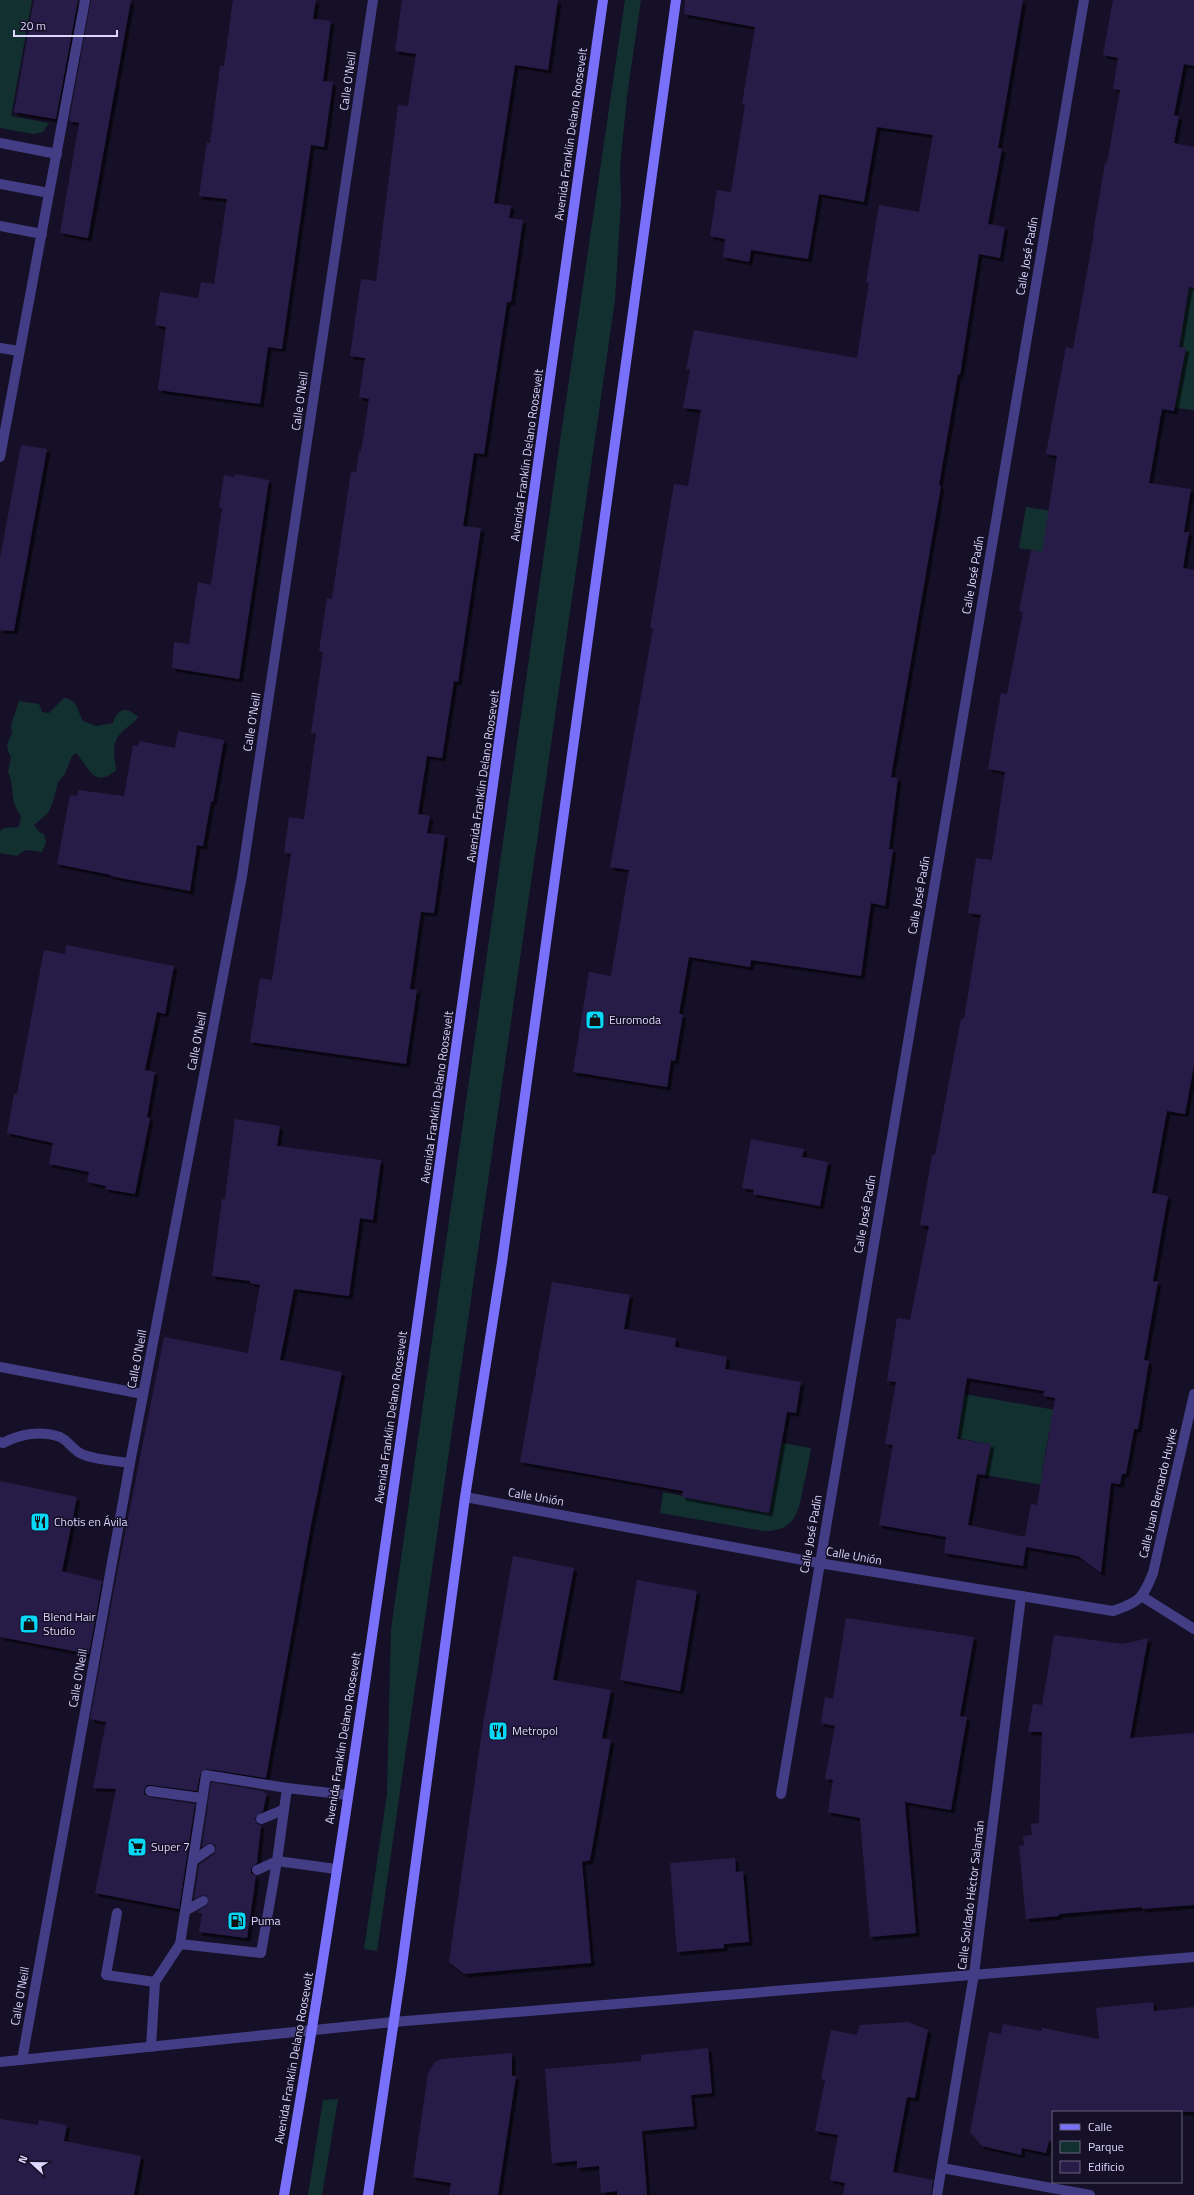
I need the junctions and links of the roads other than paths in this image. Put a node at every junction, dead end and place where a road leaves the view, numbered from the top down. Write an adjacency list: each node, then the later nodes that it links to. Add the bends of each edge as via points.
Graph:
1 (85, 0): 7 (street)
2 (373, 0): 16 (street, Calle O'Neill, via 242,876)
3 (603, 0): 28 (main road, Avenida Franklin Delano Roosevelt, via 474,934)
4 (676, 0): 20 (main road, via 502,1262)
5 (1084, 0): 21 (street, Calle José Padín)
6 (0, 143): 7 (street)
7 (57, 154): 9 (street)
8 (0, 184): 9 (street)
9 (49, 193): 11 (street)
10 (0, 226): 11 (street)
11 (42, 234): 13 (street)
12 (0, 348): 13 (street)
13 (19, 351): 14 (street)
14 (0, 457)
15 (0, 1367): 16 (street)
16 (143, 1394): 19 (street, Calle O'Neill)
17 (1194, 1394): 22 (street, Calle Juan Bernardo Huyke, via 1153,1573)
18 (0, 1442): 19 (street, via 33,1433 60,1437 85,1455)
19 (130, 1463): 47 (street, Calle O'Neill)
20 (465, 1497): 21 (street, Calle Unión); 44 (main road)
21 (819, 1563): 23 (street, Calle Unión); 27 (street, Calle José Padín)
22 (1143, 1596): 23 (street, Calle Unión, via 1112,1611); 24 (street)
23 (1021, 1597): 42 (street, Calle Soldado Héctor Salamán)
24 (1194, 1629)
25 (287, 1788): 28 (street); 29 (street, via 206,1775); 30 (street)
26 (150, 1791): 29 (street)
27 (781, 1794)
28 (348, 1795): 35 (main road, Avenida Franklin Delano Roosevelt)
29 (202, 1798): 33 (street)
30 (283, 1810): 31 (street); 34 (street)
31 (261, 1818)
32 (210, 1848): 33 (street)
33 (194, 1860): 38 (street)
34 (277, 1861): 35 (street); 36 (street); 40 (street, via 262,1953)
35 (336, 1869): 45 (main road, Avenida Franklin Delano Roosevelt)
36 (257, 1870)
37 (203, 1902): 38 (street)
38 (185, 1911): 40 (street)
39 (117, 1913): 43 (street, via 106,1975)
40 (180, 1944): 43 (street)
41 (1194, 1958): 42 (street)
42 (974, 1974): 44 (street); 49 (street, Calle Soldado Héctor Salamán)
43 (155, 1982): 46 (street)
44 (393, 2022): 45 (street); 51 (main road)
45 (313, 2030): 46 (street); 50 (main road, Avenida Franklin Delano Roosevelt)
46 (151, 2047): 47 (street)
47 (22, 2060): 48 (street)
48 (0, 2062)
49 (942, 2168): 52 (street, Calle Soldado Héctor Salamán); 53 (street)
50 (284, 2195)
51 (368, 2195)
52 (937, 2195)
53 (1090, 2195)

